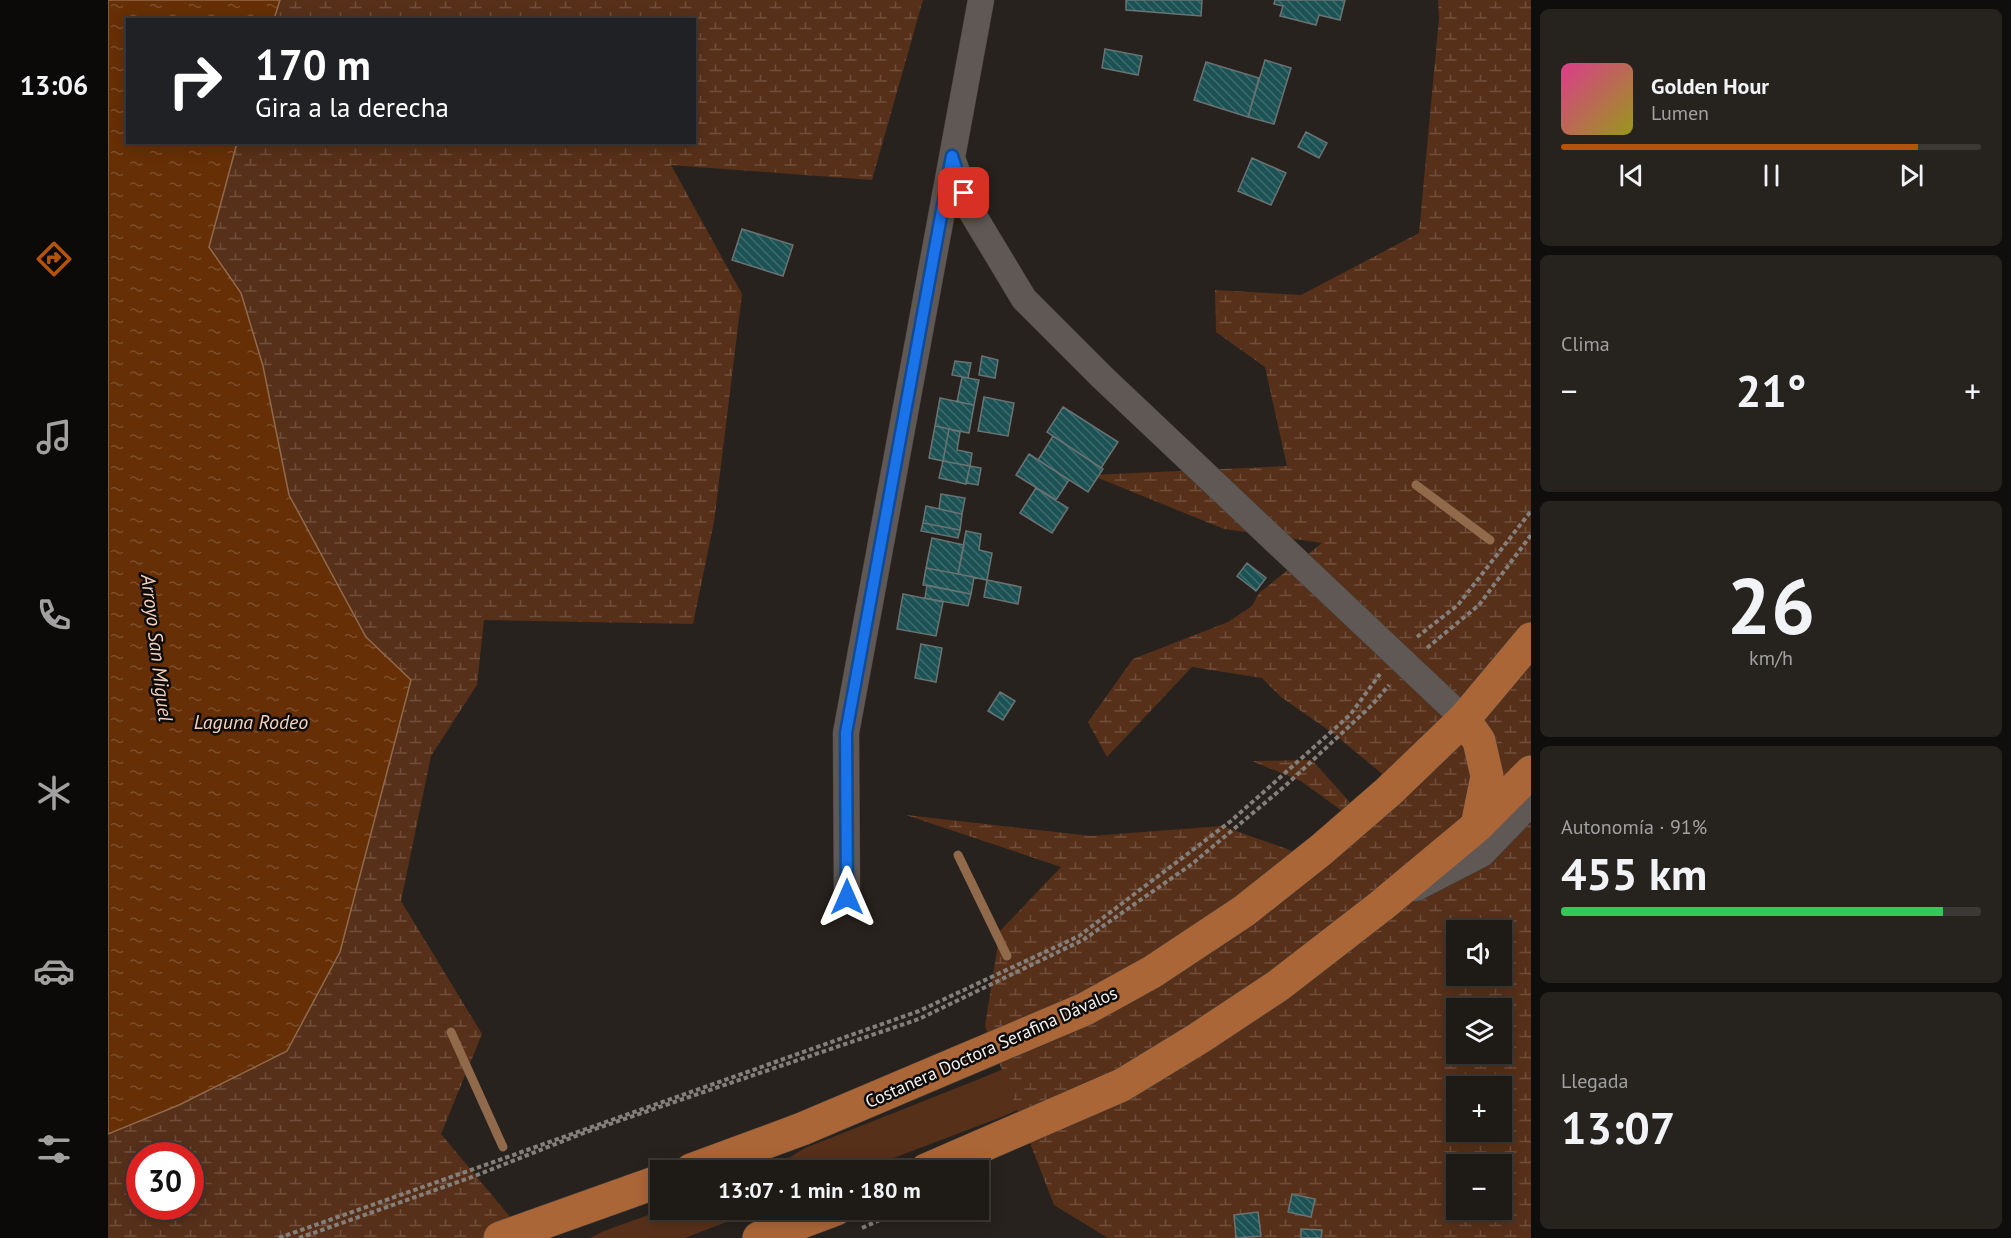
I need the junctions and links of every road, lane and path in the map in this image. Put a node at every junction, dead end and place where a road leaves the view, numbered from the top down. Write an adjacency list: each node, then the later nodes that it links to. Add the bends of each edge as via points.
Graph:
1 (981, 0): 2 (street)
2 (952, 156): 6 (street, via 971,211 1024,299); 11 (street, via 846,733)
3 (1531, 511): 6 (path, via 1458,605)
4 (1531, 535): 6 (path, via 1479,605)
5 (1531, 639): 7 (highway, Costanera Doctora Serafina Dávalos)
6 (1400, 660): 7 (street); 18 (path, via 1350,715 1231,820 1080,936 919,1011); 19 (path, via 1372,705 1286,786 1192,864 1083,940 922,1018 586,1132)
7 (1464, 719): 10 (highway, via 1479,741 1487,776); 13 (highway, Costanera Doctora Serafina Dávalos, via 1321,850 1244,911 1152,972 1085,1009 802,1129)
8 (1531, 772): 10 (highway)
9 (1531, 803): 12 (street, via 1482,854)
10 (1477, 826): 12 (highway)
11 (847, 897)
12 (1381, 906): 14 (highway, via 1279,985 1122,1085)
13 (718, 1160)
14 (949, 1160)
15 (650, 1185): 16 (highway)
16 (598, 1204): 20 (highway); 21 (highway)
17 (843, 1220): 22 (highway)
18 (279, 1238)
19 (299, 1238)
20 (500, 1238)
21 (568, 1238)
22 (759, 1238)

